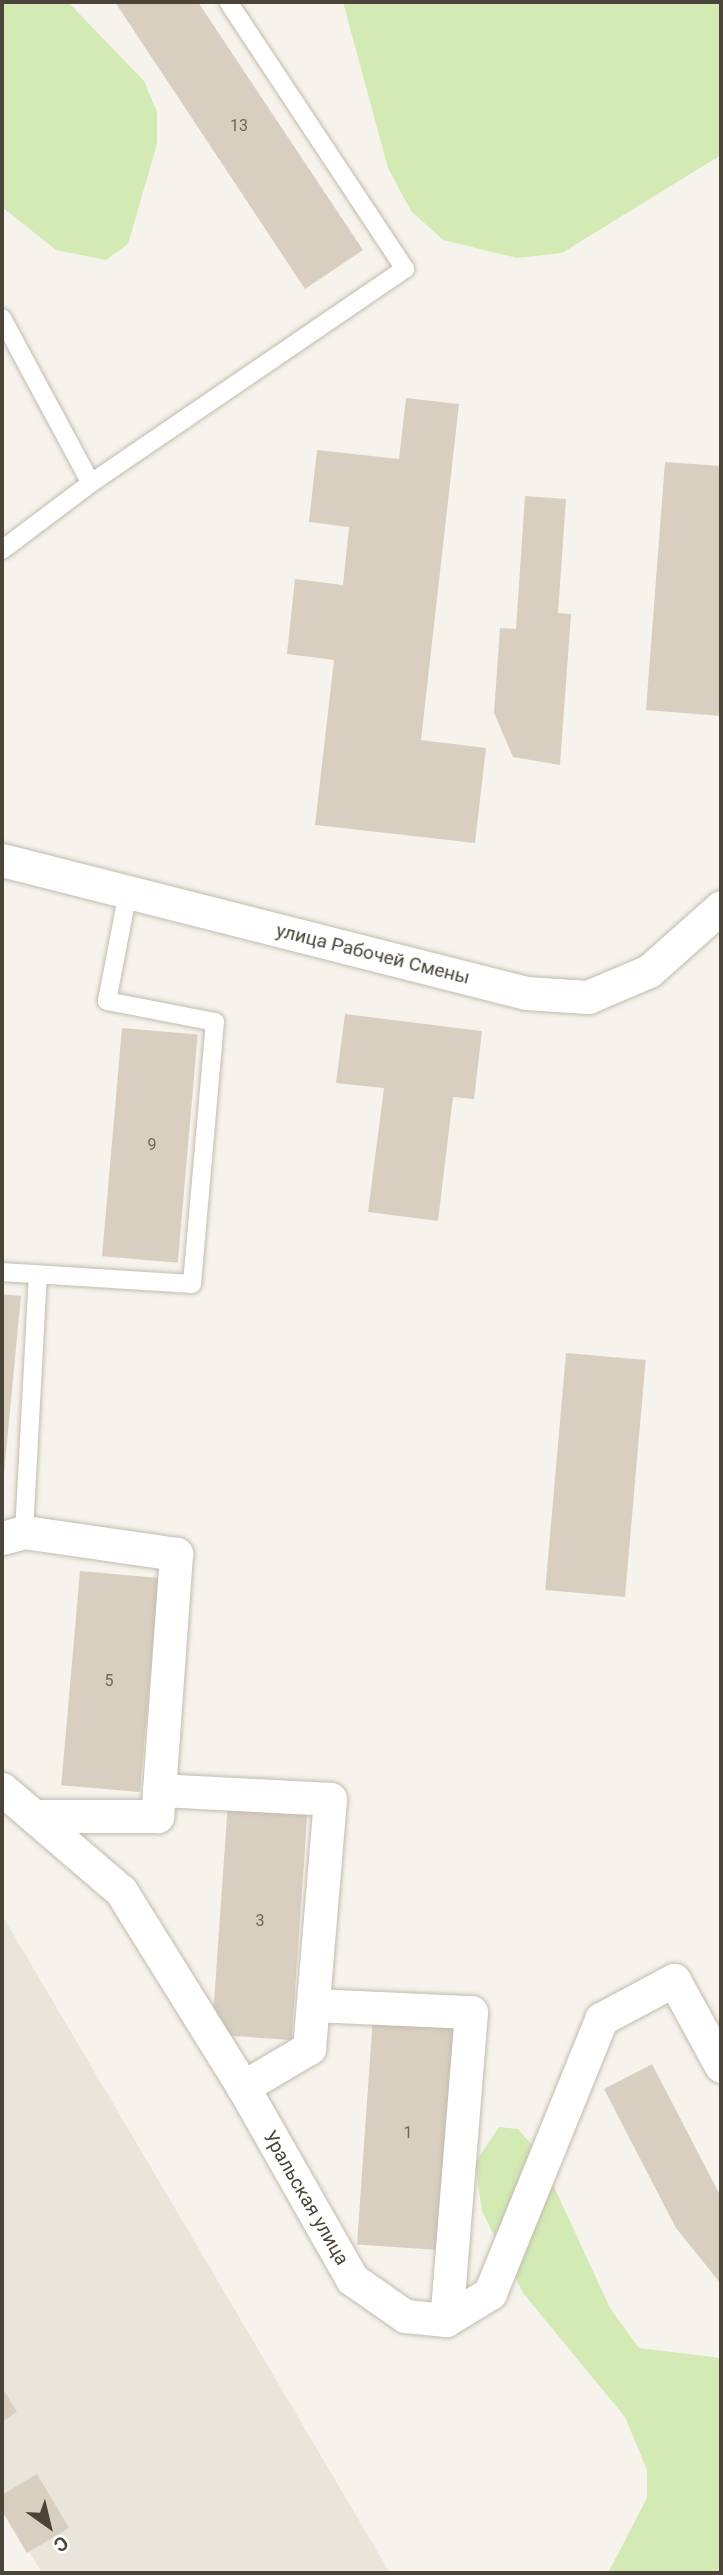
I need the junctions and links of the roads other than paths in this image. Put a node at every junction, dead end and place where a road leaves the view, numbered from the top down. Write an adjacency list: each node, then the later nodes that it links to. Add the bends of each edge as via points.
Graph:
1 (228, 2): 3 (lane, via 405,269)
2 (2, 318): 3 (lane)
3 (91, 483): 4 (lane)
4 (2, 550)
5 (2, 860): 6 (street, улица Рабочей Смены)
6 (128, 892): 7 (street, улица Рабочей Смены, via 526,993 588,997 649,971); 9 (lane, via 107,1002 215,1022 192,1284)
7 (721, 908)
8 (2, 1272): 9 (lane)
9 (38, 1274): 10 (lane)
10 (13, 1535): 12 (street, via 176,1554)
11 (2, 1789): 13 (street, Уральская улица)
12 (159, 1790): 13 (street, via 157,1816); 14 (street, via 330,1799)
13 (38, 1816): 16 (street, Уральская улица, via 121,1891)
14 (314, 2005): 16 (street, via 309,2048); 17 (street, via 471,2012)
15 (721, 2066): 17 (street, via 674,1980 601,2019 490,2293)
16 (243, 2087): 17 (street, Уральская улица, via 352,2279 405,2316)
17 (446, 2320)

